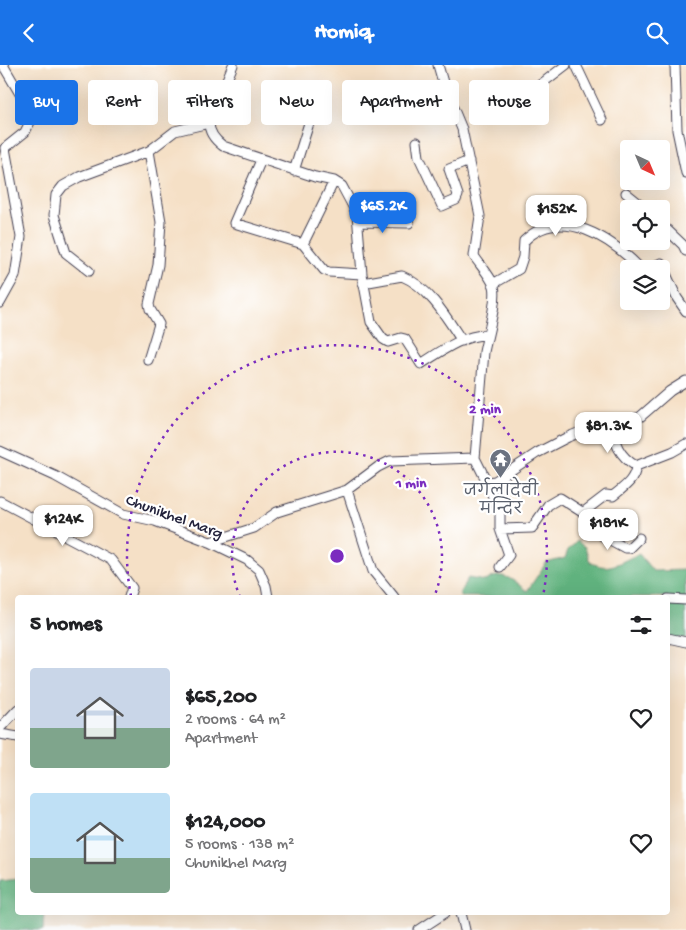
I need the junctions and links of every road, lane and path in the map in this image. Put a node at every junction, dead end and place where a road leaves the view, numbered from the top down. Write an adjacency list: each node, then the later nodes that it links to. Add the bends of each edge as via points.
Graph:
1 (2, 65): 34 (street, via 33,116 25,132 5,148 22,237 16,276)
2 (233, 65): 7 (street)
3 (438, 65): 18 (street, via 462,129)
4 (566, 65): 8 (street)
5 (576, 65): 9 (street)
6 (675, 65): 13 (street)
7 (227, 80)
8 (546, 80)
9 (602, 120)
10 (200, 125): 16 (street, via 175,131)
11 (209, 125): 17 (street, via 216,140 223,146)
12 (308, 125): 19 (street)
13 (677, 130): 14 (street); 20 (street)
14 (686, 139)
15 (417, 142): 18 (street, via 418,153 442,206 456,200 458,195 449,169)
16 (149, 151): 30 (street, via 79,177 63,186 56,195 54,215 66,253); 38 (street, via 160,229 158,265 149,304 159,324)
17 (261, 160): 19 (street); 27 (street, via 234,223)
18 (469, 161): 32 (street, via 480,216 474,256)
19 (294, 171): 21 (street)
20 (686, 173)
21 (334, 181): 24 (street, via 349,196); 27 (street)
22 (626, 193): 23 (street)
23 (635, 200)
24 (358, 223): 25 (street); 31 (street)
25 (409, 223)
26 (670, 233): 28 (street)
27 (303, 244): 31 (street, via 324,270)
28 (686, 251)
29 (632, 260): 32 (street, via 614,244 597,235 560,224 531,233 524,241 519,269)
30 (89, 271)
31 (363, 278): 37 (street, via 408,278 427,294); 37 (street, via 371,322 377,332 388,342 406,339 420,363)
32 (493, 284): 36 (street, via 493,307)
33 (670, 284): 35 (street)
34 (0, 303)
35 (686, 311)
36 (487, 335): 37 (street, via 477,334); 43 (street)
37 (462, 341)
38 (148, 360)
39 (686, 381): 40 (street, via 640,417)
40 (613, 424): 44 (street, via 613,439 619,451); 45 (street, via 590,428 568,437 494,481)
41 (686, 444): 44 (street)
42 (0, 451): 51 (street, Chunikhel Marg, via 123,514 155,521)
43 (475, 458): 45 (street); 46 (street, via 390,461)
44 (636, 466): 48 (street, via 635,475 614,496 606,495)
45 (487, 482): 49 (street, via 500,514)
46 (347, 490): 51 (street, via 277,512 254,528); 55 (street, via 373,571)
47 (0, 501): 53 (street, via 111,560 132,588)
48 (585, 511): 49 (street, via 560,498 548,505 532,528); 50 (street, via 603,535 625,548)
49 (500, 529): 52 (street, via 508,555)
50 (639, 538)
51 (210, 543): 54 (street, Chunikhel Marg, via 247,560 259,571)
52 (500, 567)
53 (130, 595)
54 (268, 595)
55 (392, 595)
56 (670, 599): 57 (street)
57 (686, 600)
58 (670, 638): 59 (street)
59 (686, 642)
60 (15, 712): 61 (street)
61 (0, 728)
62 (0, 734): 63 (street)
63 (15, 736)
64 (442, 915): 66 (street)
65 (461, 915): 67 (street)
66 (419, 930)
67 (464, 930)

